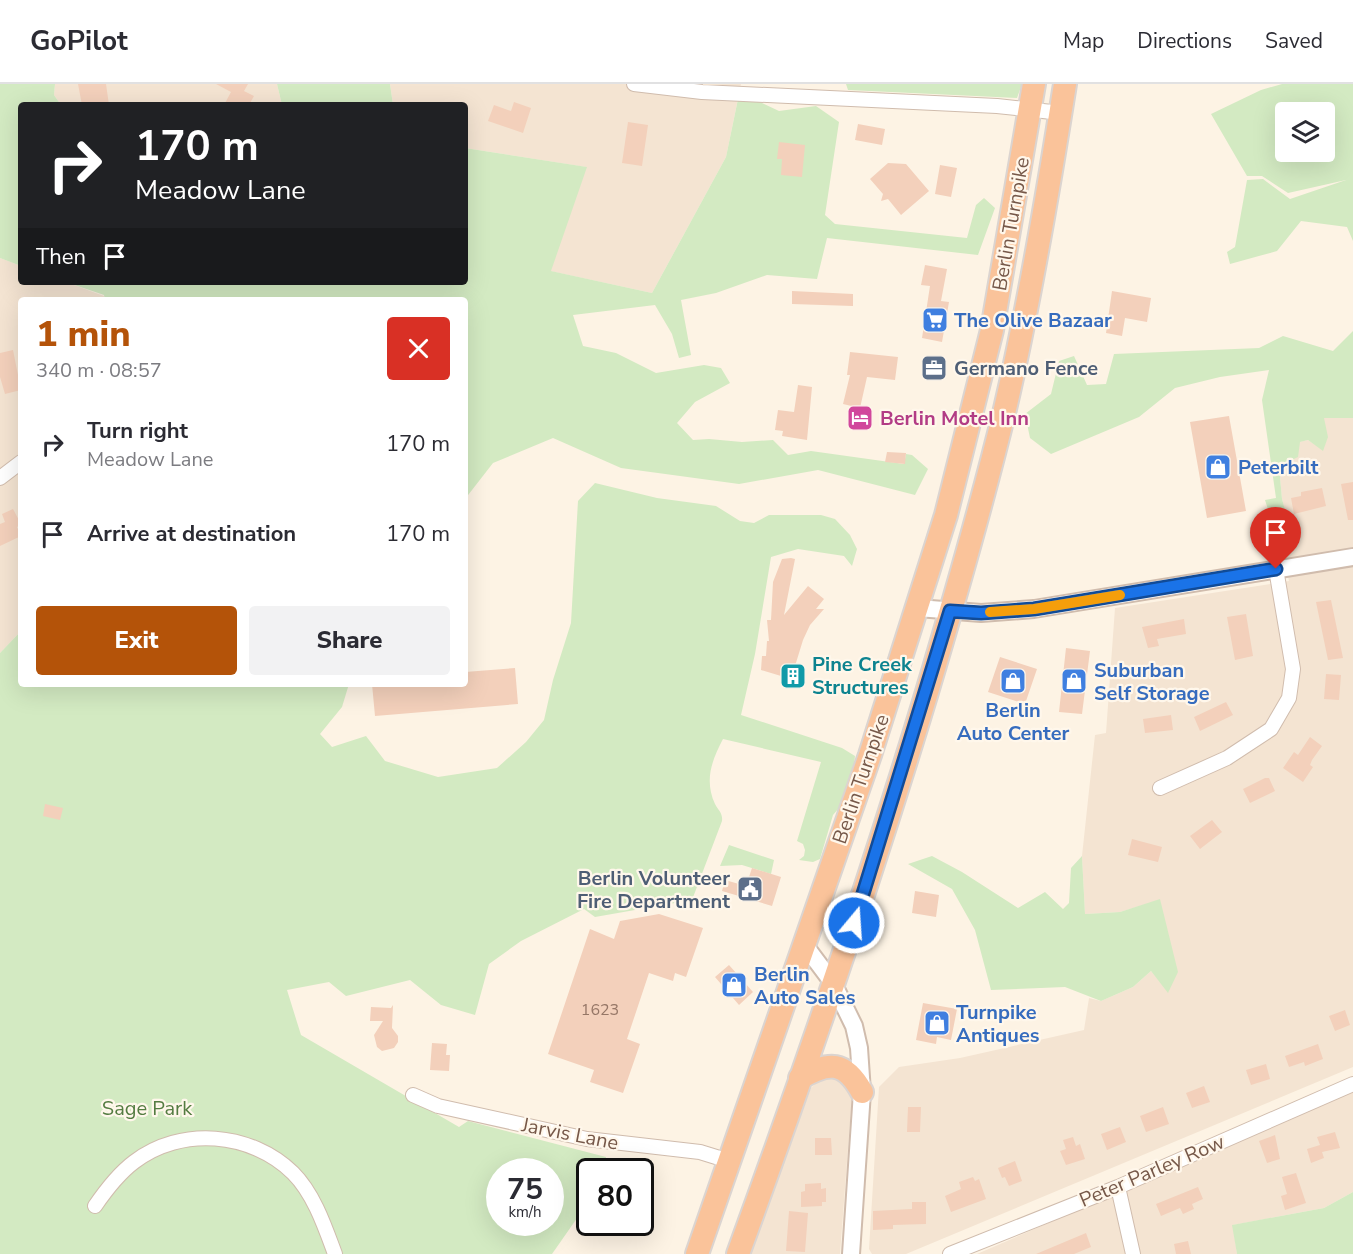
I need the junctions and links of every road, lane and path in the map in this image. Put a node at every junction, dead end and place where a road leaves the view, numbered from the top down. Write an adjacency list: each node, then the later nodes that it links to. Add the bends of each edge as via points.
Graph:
1 (634, 84): 4 (street, via 702,92)
2 (1034, 84): 4 (highway, Berlin Turnpike)
3 (1065, 84): 5 (highway, Berlin Turnpike)
4 (1030, 109): 5 (street); 10 (highway, Berlin Turnpike, via 1005,266 979,389)
5 (1061, 113): 11 (highway, Berlin Turnpike, via 1018,351)
6 (18, 464): 7 (street)
7 (0, 478)
8 (1353, 557): 9 (street)
9 (1276, 569): 11 (street, via 1034,609); 12 (street, via 1293,669 1288,698 1271,729 1227,758)
10 (918, 608): 11 (street); 13 (highway, Berlin Turnpike)
11 (950, 611): 14 (highway, Berlin Turnpike)
12 (1160, 788)
13 (803, 943): 14 (street); 19 (highway, Berlin Turnpike)
14 (833, 983): 15 (highway, Berlin Turnpike); 17 (street, via 854,1026 862,1065)
15 (800, 1078): 17 (highway, via 824,1067 836,1067 855,1078); 24 (highway, Berlin Turnpike)
16 (1353, 1084): 20 (street, Peter Parley Row)
17 (862, 1092): 25 (street)
18 (413, 1095): 19 (street, Jarvis Lane, via 438,1106 587,1139 700,1152)
19 (729, 1161): 23 (highway, Berlin Turnpike)
20 (1118, 1187): 26 (street, Peter Parley Row); 27 (street)
21 (95, 1206): 22 (street, via 118,1176 152,1151 180,1140 231,1140 266,1154 294,1174 311,1198)
22 (335, 1254)
23 (697, 1254)
24 (738, 1254)
25 (850, 1254)
26 (950, 1254)
27 (1133, 1254)

